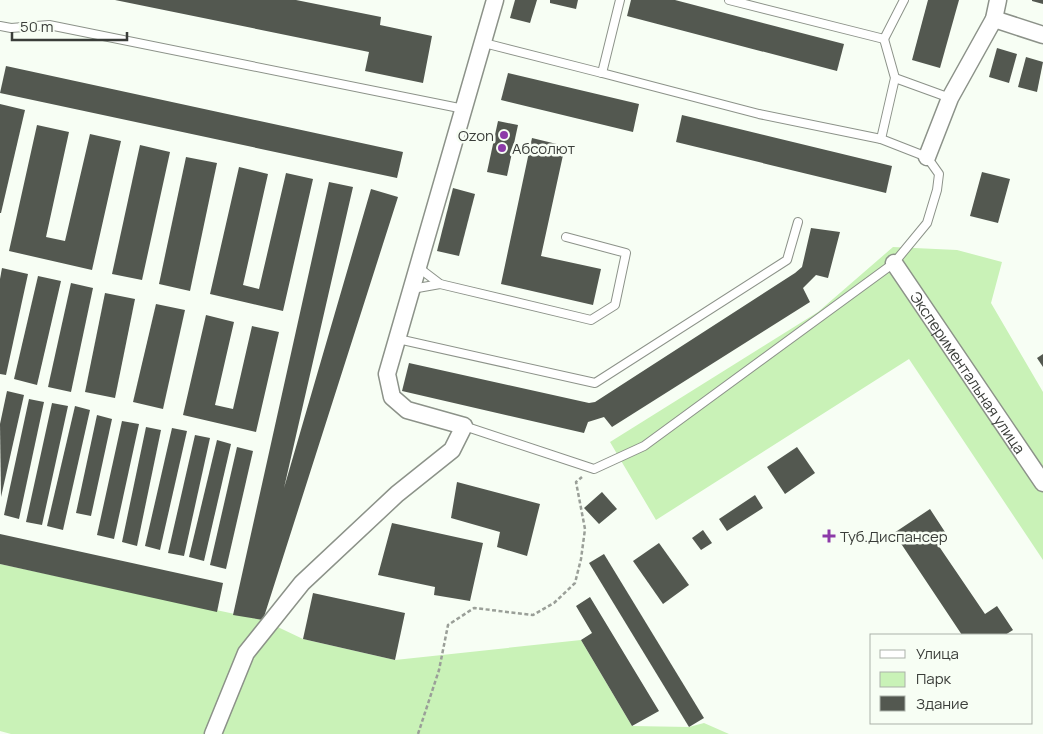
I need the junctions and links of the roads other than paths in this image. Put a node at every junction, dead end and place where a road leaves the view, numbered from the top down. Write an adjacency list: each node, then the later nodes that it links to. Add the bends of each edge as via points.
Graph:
1 (496, 0): 10 (street)
2 (620, 0): 11 (lane)
3 (729, 0): 9 (lane)
4 (904, 0): 9 (lane)
5 (998, 0): 6 (street)
6 (994, 19): 8 (street); 13 (street)
7 (0, 26): 14 (lane, via 48,25)
8 (1043, 35)
9 (884, 39): 12 (lane)
10 (484, 43): 11 (lane); 14 (street)
11 (602, 73): 15 (lane, via 759,114)
12 (895, 78): 13 (lane); 15 (lane)
13 (950, 98): 16 (street)
14 (465, 110): 20 (street)
15 (881, 139): 16 (lane)
16 (927, 157): 19 (lane, via 939,174 927,223)
17 (798, 222): 23 (lane, via 786,260 595,383)
18 (566, 237): 21 (lane, via 626,253 615,305 592,320)
19 (894, 263): 24 (lane, via 644,446 594,469); 25 (street, Экспериментальная улица)
20 (418, 268): 21 (lane); 22 (street)
21 (440, 284): 22 (lane)
22 (412, 289): 23 (street)
23 (398, 339): 24 (street, via 387,374 392,398 407,410)
24 (464, 426): 26 (street, via 452,450 397,494 302,583 246,653)
25 (1043, 483)
26 (213, 734)

